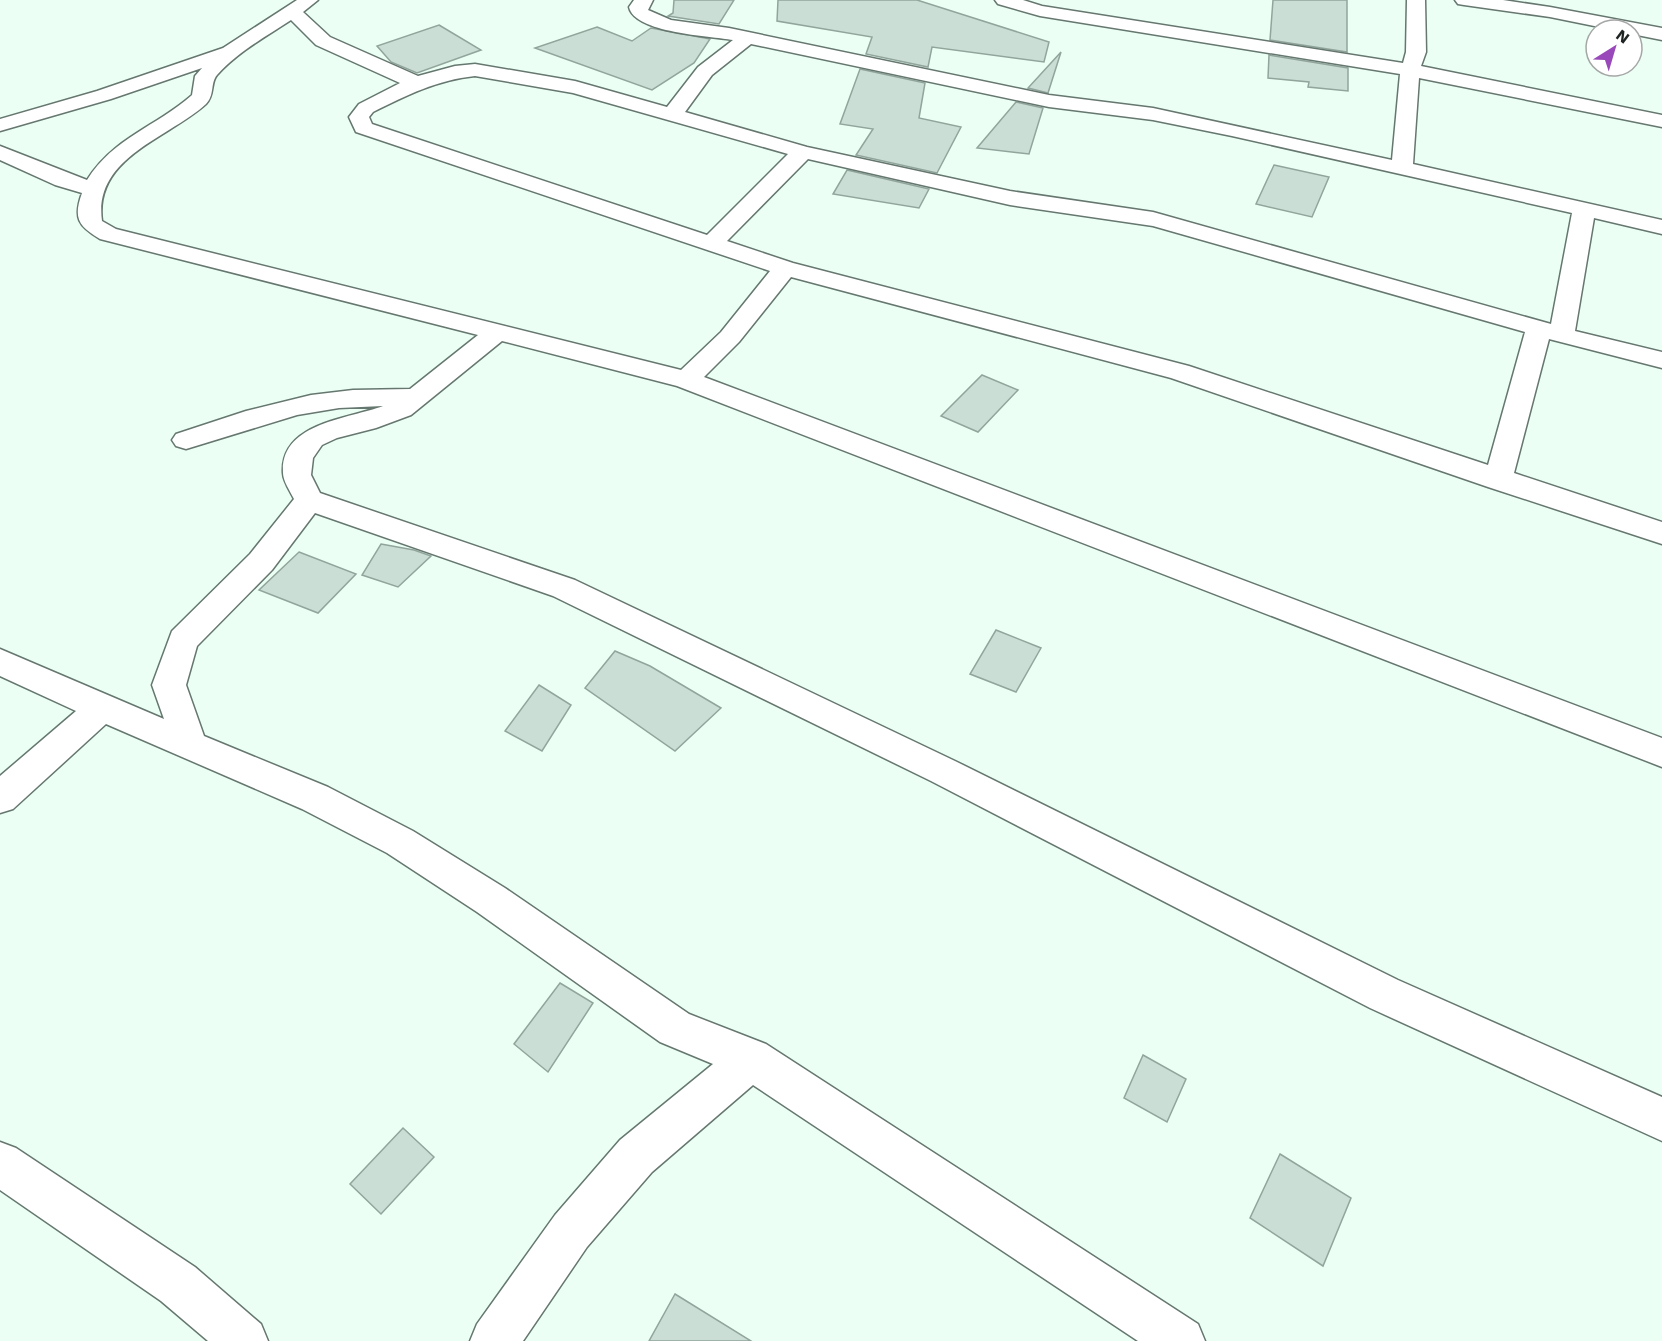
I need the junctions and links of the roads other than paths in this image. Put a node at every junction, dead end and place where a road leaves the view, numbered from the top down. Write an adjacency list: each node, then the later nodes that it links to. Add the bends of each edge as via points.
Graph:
1 (644, 0): 7 (street, via 639,12 648,18)
2 (1004, 0): 9 (street, via 1040,10)
3 (1416, 0): 9 (street, via 1416,52)
4 (1464, 0): 6 (street)
5 (301, 5): 8 (street); 10 (street, via 323,41)
6 (1662, 34)
7 (746, 39): 13 (street, via 705,71); 18 (street, via 1049,100 1153,114)
8 (232, 50): 11 (street); 19 (street, via 205,76 202,97 117,156)
9 (1410, 69): 14 (street); 18 (street)
10 (416, 83): 13 (street, via 475,70 575,87); 22 (street, via 366,108 359,117 363,128)
11 (94, 97): 12 (street); 15 (street)
12 (10, 102)
13 (671, 116): 17 (street)
14 (1662, 121)
15 (0, 125)
16 (0, 152): 19 (street)
17 (803, 152): 22 (street); 25 (street, via 1010,198 1153,219)
18 (1402, 168): 20 (street)
19 (94, 189): 24 (street, via 88,214 91,224 108,234)
20 (1584, 209): 21 (street); 25 (street)
21 (1662, 227)
22 (711, 244): 23 (street)
23 (785, 268): 27 (street, via 730,337); 30 (street, via 1180,372)
24 (499, 331): 27 (street); 28 (street)
25 (1550, 332): 26 (street); 30 (street)
26 (1662, 360)
27 (686, 380): 36 (street)
28 (417, 397): 29 (street, via 298,405); 31 (street, via 386,416 328,430 312,439 299,457 297,475)
29 (186, 440)
30 (1498, 480): 32 (street)
31 (309, 500): 35 (street, via 261,562 183,640 169,685); 39 (street, via 564,588 943,771 1384,994)
32 (1662, 533)
33 (0, 662): 34 (street)
34 (102, 708): 35 (street); 37 (street)
35 (190, 745): 38 (street, via 315,798 400,842 675,1028)
36 (1662, 753)
37 (0, 798)
38 (751, 1059): 42 (street, via 636,1156 571,1231); 43 (street)
39 (1662, 1119)
40 (0, 1164): 41 (street, via 178,1284)
41 (244, 1341)
42 (494, 1341)
43 (1181, 1341)

